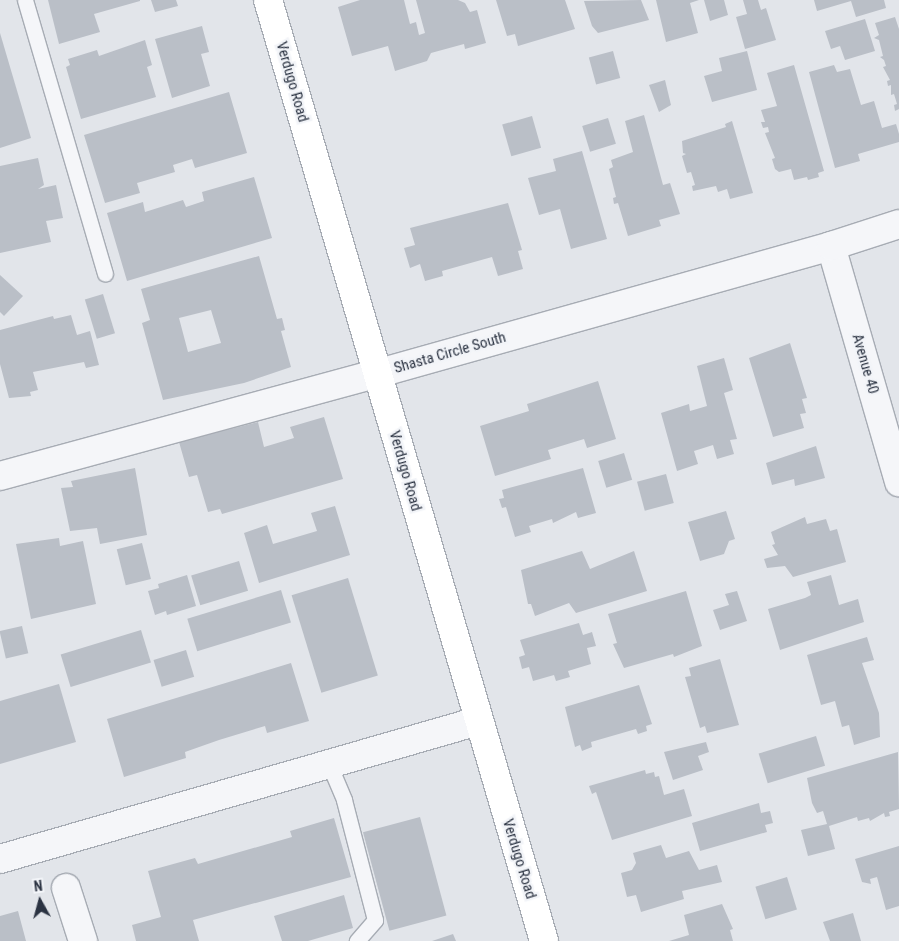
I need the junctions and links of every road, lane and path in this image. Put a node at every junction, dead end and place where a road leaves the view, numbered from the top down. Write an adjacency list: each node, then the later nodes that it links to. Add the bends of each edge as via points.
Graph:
1 (25, 0): 5 (lane)
2 (268, 0): 6 (main road, Verdugo Road)
3 (899, 224): 4 (street, Shasta Circle South)
4 (831, 246): 6 (street, Shasta Circle South); 8 (street, Avenue 40)
5 (105, 274)
6 (376, 374): 7 (street, Shasta Circle South); 9 (main road, Verdugo Road)
7 (0, 476)
8 (899, 482)
9 (478, 721): 10 (street); 15 (main road, Verdugo Road)
10 (329, 764): 11 (street); 14 (lane, via 344,800 375,920)
11 (0, 859)
12 (66, 888): 13 (street)
13 (83, 941)
14 (357, 941)
15 (544, 941)

